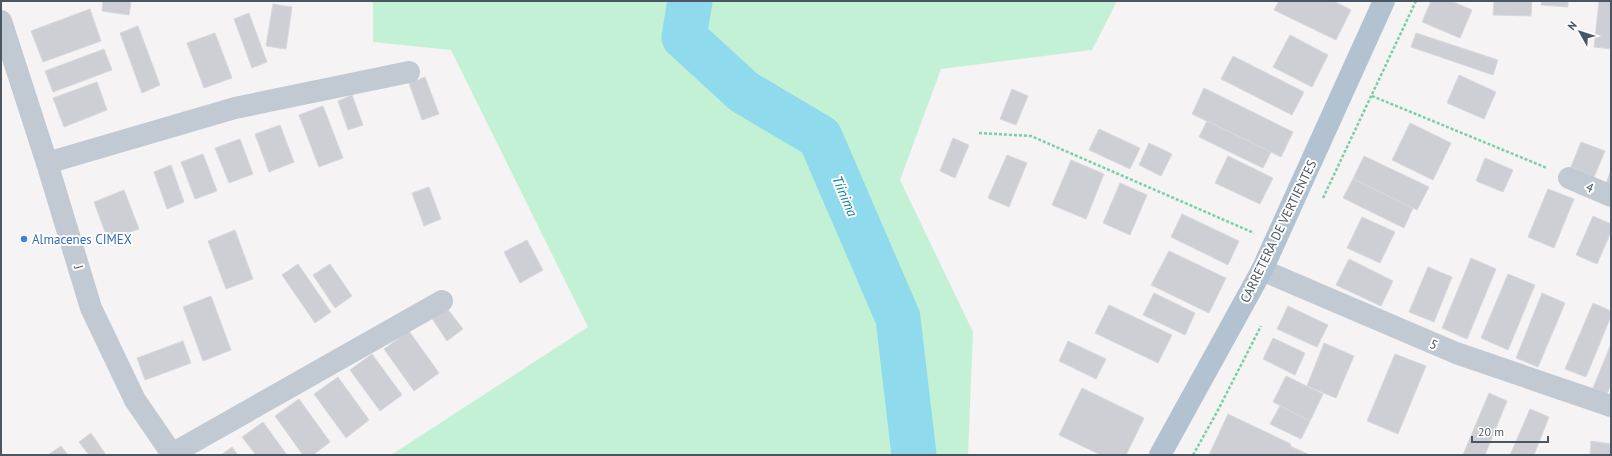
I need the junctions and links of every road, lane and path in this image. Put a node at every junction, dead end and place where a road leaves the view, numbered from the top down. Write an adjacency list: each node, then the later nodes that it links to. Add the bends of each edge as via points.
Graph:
1 (1384, 1): 10 (main road, CARRETERA DE VERTIENTES)
2 (1, 21): 6 (street, J)
3 (409, 72): 6 (street, via 235,108)
4 (1372, 96): 7 (path)
5 (978, 133): 9 (path, via 1032,136)
6 (47, 163): 13 (street, J, via 91,308 135,400)
7 (1569, 178): 8 (street, 4)
8 (1611, 196)
9 (1256, 234)
10 (1262, 270): 12 (street, 5, via 1456,353); 14 (main road, CARRETERA DE VERTIENTES)
11 (442, 301): 13 (street)
12 (1611, 406)
13 (171, 455)
14 (1160, 455)

